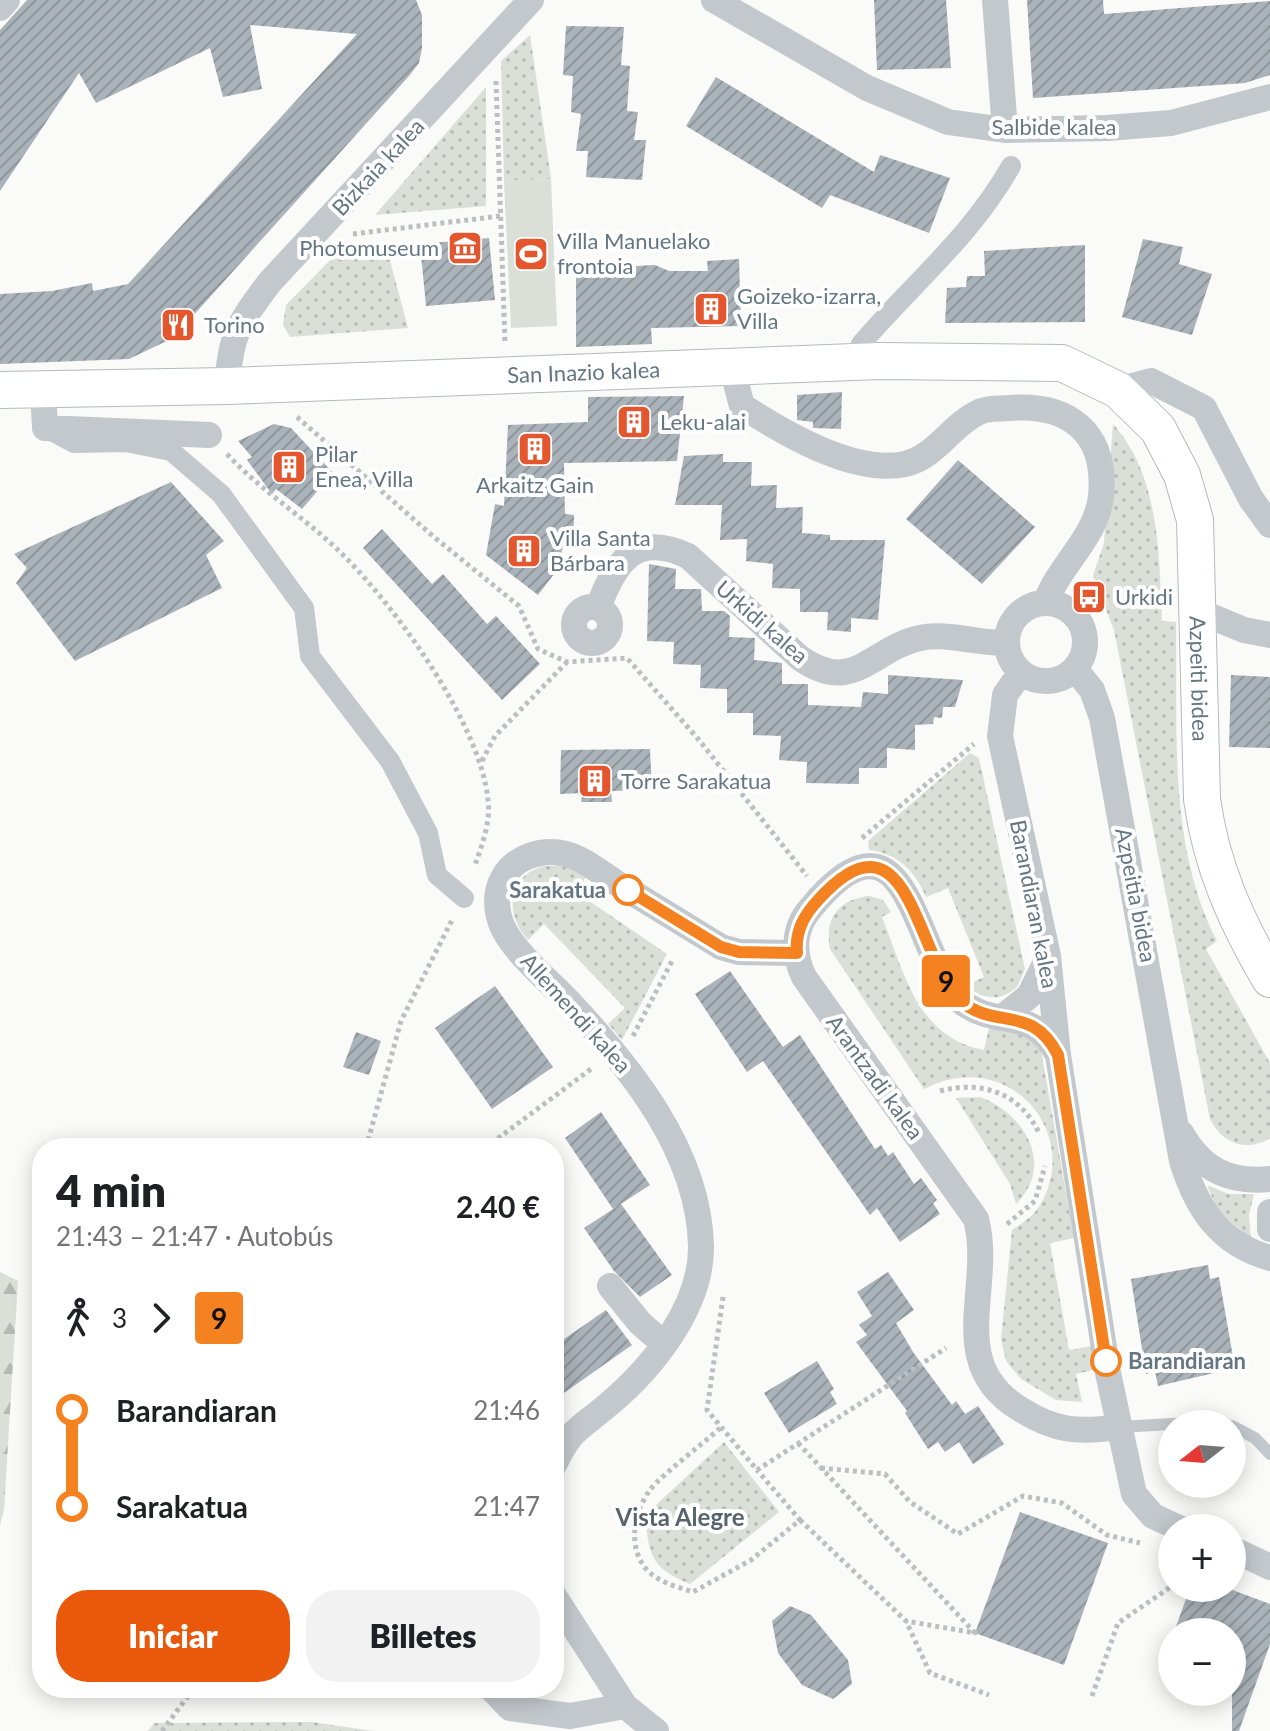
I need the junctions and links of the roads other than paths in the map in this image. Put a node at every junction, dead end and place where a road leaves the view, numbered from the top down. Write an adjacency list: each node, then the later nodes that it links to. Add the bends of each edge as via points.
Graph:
1 (7, 0): 5 (street)
2 (531, 0): 11 (street, Bizkaia kalea, via 269,283 237,326)
3 (995, 0): 7 (street)
4 (718, 1): 7 (street, Salbide kalea, via 867,88 948,122)
5 (0, 8)
6 (1270, 97): 7 (street, Salbide kalea, via 1171,123)
7 (1005, 130)
8 (1011, 166): 9 (street, via 972,227)
9 (861, 344)
10 (732, 368): 11 (main road, San Inazio kalea); 14 (main road, San Inazio kalea, via 880,361 1062,363); 18 (street, via 742,406 787,434 858,462 903,464 926,456 980,411 1054,409 1081,424 1099,461 1101,497 1092,527)
11 (227, 386): 12 (main road, San Inazio kalea)
12 (43, 389): 13 (main road, San Inazio kalea); 15 (street)
13 (0, 390)
14 (1118, 390): 17 (street, via 1151,381 1204,408); 20 (main road, Azpeiti bidea, via 1158,429 1182,475 1195,520)
15 (45, 428): 16 (street); 25 (street, via 74,443 126,442 171,451 221,494 304,608 310,656 390,761 428,833 437,875)
16 (209, 435)
17 (1270, 525)
18 (1046, 602): 22 (street, via 1022,611); 23 (street, via 1070,611 1084,632 1086,645)
19 (598, 608): 22 (street, Urkidi kalea, via 620,562 635,551 671,548 688,556 820,670 855,671 920,638)
20 (1198, 611): 21 (street); 28 (main road, Azpeiti bidea, via 1207,831 1228,902)
21 (1270, 635)
22 (1007, 643): 24 (street)
23 (1075, 669): 24 (street, via 1043,681); 31 (street, Azpeitia bidea, via 1092,690 1102,718)
24 (1021, 672): 27 (street, Barandiaran kalea, via 1005,695 1000,736)
25 (464, 898)
26 (797, 953): 29 (street, via 802,921 832,886 862,869 884,871 907,894 953,993 976,1011); 37 (street, Allemendi kalea, via 721,947 564,853 520,860 498,890 505,931 616,1052 669,1137 692,1191 701,1248 697,1275); 40 (street, Arantzadi kalea, via 804,977 976,1219 980,1244 975,1340 994,1391 1056,1429 1080,1433)
27 (1048, 956): 29 (street, via 1029,996); 30 (street, Barandiaran kalea)
28 (1270, 979)
29 (1004, 1016): 30 (street, via 1039,1028)
30 (1058, 1055): 40 (street, Barandiaran kalea)
31 (1178, 1128): 32 (street, via 1191,1150 1220,1175); 35 (street, Azpeitia bidea, via 1182,1161 1202,1211 1234,1243)
32 (1270, 1179)
33 (1270, 1212): 34 (street)
34 (1270, 1229)
35 (1270, 1258)
36 (610, 1286): 37 (street)
37 (664, 1344): 39 (street, Allemendi kalea, via 610,1404)
38 (1158, 1425): 40 (lane)
39 (564, 1427)
40 (1118, 1427): 43 (street, via 1134,1494)
41 (1246, 1434): 42 (lane)
42 (1270, 1454)
43 (1158, 1518)
44 (1246, 1556): 45 (street)
45 (1270, 1567)
46 (564, 1611): 48 (street)
47 (500, 1698): 48 (street, via 510,1708 570,1716)
48 (625, 1706): 49 (street)
49 (656, 1731)

